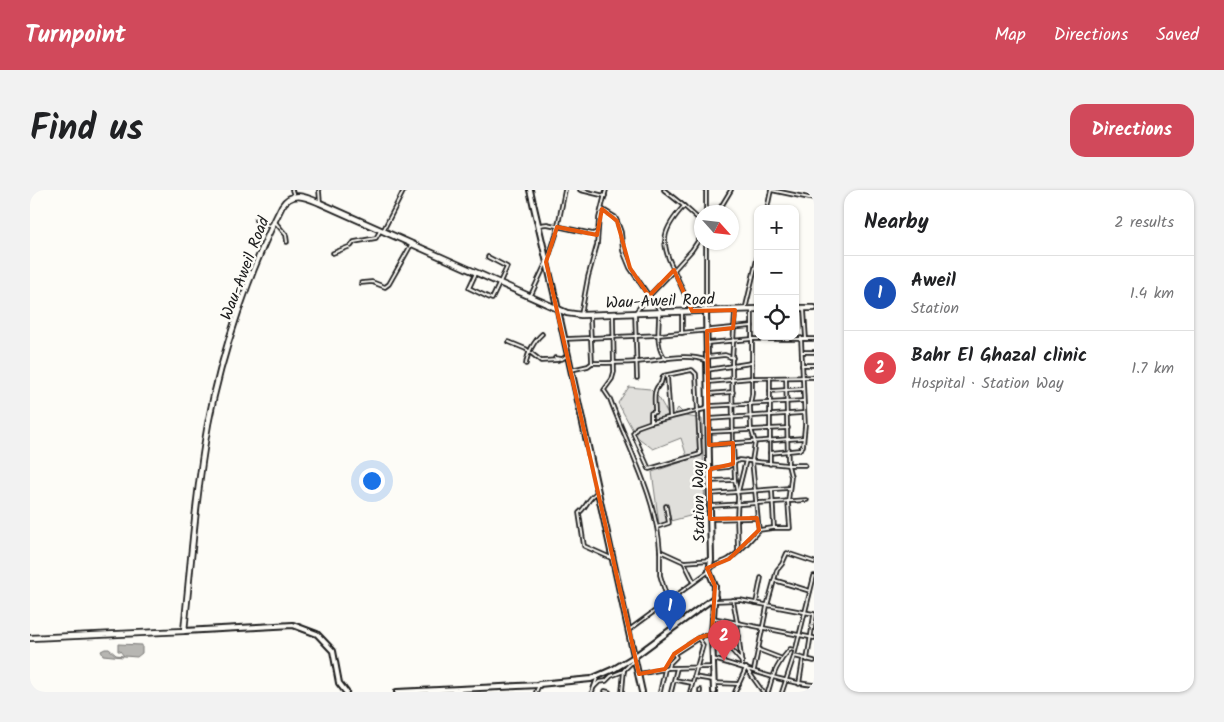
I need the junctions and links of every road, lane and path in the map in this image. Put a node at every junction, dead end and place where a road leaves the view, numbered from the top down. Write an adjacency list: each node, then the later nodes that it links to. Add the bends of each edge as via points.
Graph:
1 (292, 190): 13 (street)
2 (319, 190): 16 (street)
3 (404, 190): 27 (street)
4 (530, 190): 25 (street)
5 (565, 190): 26 (street)
6 (580, 190): 14 (street)
7 (606, 190): 14 (street)
8 (664, 190): 20 (street)
9 (706, 190): 17 (street)
10 (731, 190): 18 (street)
11 (771, 190): 15 (street); 19 (street)
12 (812, 190): 15 (street)
13 (294, 196): 16 (main road, Wau-Aweil Road); 24 (main road, Wau-Aweil Road, via 285,202)
14 (605, 196): 21 (street)
15 (812, 199)
16 (320, 203): 27 (main road, Wau-Aweil Road)
17 (706, 205)
18 (723, 205)
19 (768, 205)
20 (684, 206): 22 (street); 36 (street, via 674,217 664,238 666,256)
21 (602, 209): 28 (street); 41 (street, via 615,217 630,268)
22 (694, 215)
23 (256, 220): 24 (street, via 269,226)
24 (274, 222): 29 (street, via 286,235); 185 (main road, Wau-Aweil Road, via 241,305 213,401 198,493)
25 (538, 225): 26 (street); 35 (street)
26 (557, 227): 28 (street); 35 (street)
27 (382, 230): 30 (main road, Wau-Aweil Road); 33 (street, via 376,238 354,242)
28 (597, 232): 55 (street)
29 (287, 242)
30 (412, 244): 37 (main road, Wau-Aweil Road); 39 (street, via 389,284 385,287 372,282)
31 (694, 247): 36 (street)
32 (706, 250): 52 (street)
33 (333, 253)
34 (488, 257): 40 (street, via 507,267)
35 (546, 262): 42 (street); 47 (street)
36 (674, 270): 41 (street); 51 (street)
37 (476, 273): 40 (main road, Wau-Aweil Road); 40 (street, via 469,288 492,299)
38 (754, 273): 49 (street)
39 (361, 283)
40 (500, 284): 42 (main road, Wau-Aweil Road)
41 (649, 296): 53 (street); 54 (street)
42 (530, 297): 47 (main road, Wau-Aweil Road)
43 (799, 308): 44 (main road)
44 (804, 308): 45 (main road); 70 (street)
45 (814, 308)
46 (752, 309): 49 (main road, Wau-Aweil Road); 58 (street)
47 (558, 310): 55 (main road, Wau-Aweil Road); 68 (street)
48 (735, 310): 49 (main road, Wau-Aweil Road); 52 (main road, Wau-Aweil Road); 59 (street)
49 (746, 310)
50 (682, 311): 51 (main road, Wau-Aweil Road); 53 (main road, Wau-Aweil Road); 61 (street)
51 (692, 311): 52 (main road, Wau-Aweil Road)
52 (706, 311): 60 (street, Station Way)
53 (660, 312): 54 (main road, Wau-Aweil Road); 63 (street)
54 (635, 313): 57 (main road, Wau-Aweil Road); 64 (street)
55 (580, 314): 56 (main road, Wau-Aweil Road)
56 (590, 314): 57 (main road, Wau-Aweil Road); 66 (street)
57 (613, 314): 65 (street)
58 (752, 326): 59 (street); 69 (street)
59 (733, 328): 60 (street); 72 (street)
60 (707, 331): 61 (street); 74 (street, Station Way)
61 (682, 333): 63 (street)
62 (542, 334): 75 (street)
63 (660, 335): 64 (street); 80 (street, via 659,348)
64 (637, 336): 65 (street); 82 (street)
65 (613, 337): 66 (street); 84 (street)
66 (591, 338): 68 (street); 83 (street)
67 (801, 338): 69 (street); 70 (street); 76 (street)
68 (565, 339): 78 (street)
69 (752, 339): 72 (street); 85 (street)
70 (806, 339): 71 (street)
71 (814, 339)
72 (732, 341): 74 (street); 79 (street)
73 (509, 342): 75 (street)
74 (707, 343): 81 (street, Station Way)
75 (530, 352): 78 (street, via 541,361); 86 (street)
76 (802, 352): 77 (street); 87 (street)
77 (814, 352)
78 (568, 355): 90 (street)
79 (732, 358): 81 (street, via 725,355); 89 (street)
80 (666, 359): 81 (street); 82 (street)
81 (707, 359): 91 (street, Station Way)
82 (637, 362): 84 (street); 95 (street)
83 (592, 363): 84 (street); 90 (street)
84 (614, 363): 159 (street, via 612,379 604,390 639,469)
85 (751, 363): 89 (street); 96 (street)
86 (526, 364)
87 (802, 365): 88 (street); 93 (street)
88 (814, 365)
89 (732, 366): 91 (street); 99 (street)
90 (571, 370): 147 (street)
91 (707, 370): 100 (street, Station Way)
92 (667, 375): 112 (street, via 695,371); 116 (street); 120 (street, via 663,376 662,383 654,392 655,412 651,413)
93 (802, 377): 94 (street); 98 (street); 101 (street)
94 (814, 377)
95 (637, 378)
96 (752, 378): 97 (street); 99 (street); 110 (street)
97 (770, 378): 98 (street); 102 (street)
98 (786, 378): 103 (street)
99 (733, 380): 100 (street); 104 (street)
100 (708, 382): 105 (street, Station Way)
101 (803, 389): 103 (street); 106 (street)
102 (770, 390): 103 (street); 108 (street)
103 (786, 390): 107 (street)
104 (733, 392): 105 (street); 109 (street)
105 (708, 394): 111 (street, Station Way)
106 (803, 401): 107 (street); 113 (street)
107 (787, 403): 108 (street); 114 (street)
108 (770, 404): 110 (street); 115 (street)
109 (733, 405): 110 (street); 111 (street); 118 (street)
110 (750, 405): 117 (street)
111 (709, 406): 112 (street); 119 (street, Station Way)
112 (698, 409): 116 (street); 120 (street, via 700,454 649,470 633,433 637,427)
113 (804, 413): 114 (street); 126 (street)
114 (787, 414): 115 (street); 122 (street)
115 (769, 416): 117 (street); 121 (street)
116 (670, 417): 120 (street)
117 (750, 417): 118 (street); 123 (street)
118 (733, 418): 119 (street); 124 (street)
119 (708, 419): 125 (street, Station Way)
120 (651, 422)
121 (770, 428): 122 (street); 123 (street); 127 (street)
122 (788, 428): 128 (street)
123 (751, 429): 124 (street); 129 (street)
124 (733, 430): 125 (street); 130 (street)
125 (709, 432): 131 (street, Station Way)
126 (803, 438): 128 (street); 132 (street, via 804,446)
127 (770, 441): 128 (street); 129 (street); 133 (street)
128 (787, 441): 132 (street)
129 (755, 442): 130 (street); 135 (street)
130 (733, 443): 131 (street); 136 (street)
131 (709, 445): 140 (street, Station Way)
132 (788, 452): 133 (street); 138 (street)
133 (770, 453): 137 (street)
134 (746, 460): 135 (street); 136 (street); 146 (street)
135 (752, 461): 137 (street); 144 (street)
136 (733, 464): 140 (street); 141 (street)
137 (770, 464): 138 (street)
138 (788, 465): 139 (street); 143 (street)
139 (805, 465)
140 (710, 469): 142 (street, Station Way)
141 (735, 480): 142 (street); 146 (street)
142 (710, 481): 148 (street, Station Way)
143 (789, 488): 145 (street); 151 (street)
144 (755, 490): 145 (street); 146 (street); 152 (street)
145 (772, 490): 150 (street)
146 (737, 491): 148 (street); 153 (street)
147 (598, 492): 164 (street); 164 (street, via 589,498 579,513 584,546)
148 (710, 494): 155 (street, Station Way)
149 (807, 500): 151 (street)
150 (773, 502): 151 (street); 152 (street); 160 (street)
151 (788, 502): 160 (street, via 790,528)
152 (756, 503): 153 (street); 157 (street)
153 (737, 504): 155 (street); 156 (street)
154 (666, 506): 159 (street, via 670,523)
155 (710, 506): 158 (street, Station Way)
156 (737, 517): 157 (street); 158 (street); 163 (street)
157 (757, 518): 161 (street)
158 (710, 519): 165 (street, Station Way)
159 (657, 528): 162 (street)
160 (774, 528): 161 (street)
161 (759, 530): 163 (street)
162 (660, 551): 166 (street); 176 (street, via 660,575)
163 (738, 551): 168 (street)
164 (613, 559): 184 (street)
165 (711, 560): 166 (street); 168 (street, Station Way)
166 (684, 562): 172 (street)
167 (814, 562): 171 (street, via 787,554)
168 (709, 571): 172 (street); 174 (street, Station Way, via 714,582)
169 (814, 576): 173 (street)
170 (761, 578): 177 (street)
171 (774, 580): 173 (street); 178 (street)
172 (694, 582): 176 (street)
173 (810, 591): 179 (street)
174 (715, 599): 175 (street); 181 (street, Station Way); 197 (street)
175 (733, 600): 177 (street); 182 (street)
176 (668, 601): 184 (street)
177 (756, 603): 178 (street)
178 (767, 606): 179 (street); 183 (street)
179 (804, 613): 180 (street); 187 (street)
180 (814, 614): 189 (street)
181 (713, 618): 182 (street); 186 (street, Station Way)
182 (737, 622): 183 (street); 188 (street)
183 (763, 627): 187 (street); 194 (street)
184 (629, 630): 197 (street)
185 (184, 631): 190 (main road); 229 (street, via 293,625 317,634 333,651 339,683)
186 (712, 634): 191 (street); 192 (street); 198 (street, Station Way)
187 (799, 635): 189 (street); 195 (street)
188 (739, 636): 192 (street); 203 (street)
189 (810, 637): 193 (street); 201 (street)
190 (30, 638)
191 (698, 638): 205 (street, via 702,645); 209 (street, via 674,654 676,657)
192 (721, 638): 203 (street)
193 (814, 638)
194 (759, 650): 199 (street); 211 (street)
195 (795, 650): 196 (street); 199 (street, via 790,648)
196 (794, 656): 200 (street); 218 (street)
197 (634, 658): 210 (street); 212 (street); 215 (street)
198 (712, 659): 204 (street); 206 (street, Station Way)
199 (781, 659): 213 (street)
200 (803, 659): 201 (street); 221 (street)
201 (807, 660): 202 (street)
202 (814, 661)
203 (742, 662): 204 (street)
204 (742, 666): 208 (street)
205 (696, 667): 206 (street); 207 (street); 214 (street)
206 (713, 667): 217 (street, Station Way)
207 (678, 668): 209 (street); 216 (street)
208 (746, 668): 211 (street); 220 (street); 241 (street)
209 (666, 669): 212 (street); 236 (street)
210 (624, 670): 224 (street); 234 (street)
211 (754, 670): 213 (street)
212 (639, 674): 235 (street)
213 (772, 676): 218 (street); 242 (street)
214 (694, 677): 217 (street); 219 (street)
215 (597, 678): 223 (street); 224 (street)
216 (675, 680): 219 (street); 237 (street)
217 (713, 682): 220 (street); 239 (street, Station Way)
218 (786, 682): 221 (street); 243 (street)
219 (692, 683): 238 (street)
220 (739, 684): 240 (street)
221 (799, 684): 222 (street)
222 (813, 685): 244 (street)
223 (539, 686): 226 (street); 231 (street)
224 (594, 687): 232 (street)
225 (479, 690): 226 (street); 227 (street)
226 (495, 690)
227 (428, 691): 230 (street)
228 (605, 691): 233 (street)
229 (346, 692)
230 (396, 692)
231 (536, 692)
232 (592, 692)
233 (609, 692)
234 (622, 692)
235 (642, 692)
236 (660, 692)
237 (671, 692)
238 (690, 692)
239 (714, 692)
240 (735, 692)
241 (763, 692)
242 (768, 692)
243 (782, 692)
244 (812, 692)

